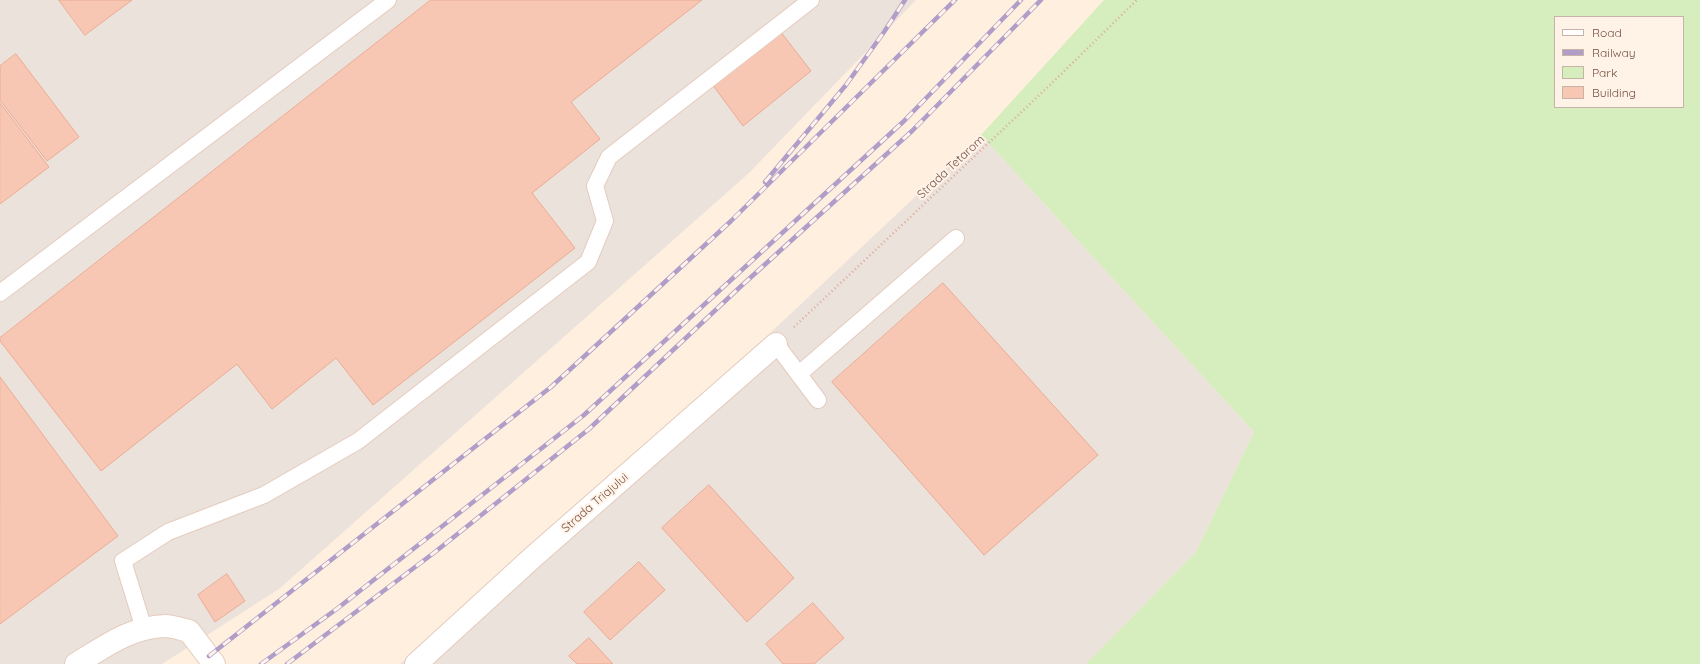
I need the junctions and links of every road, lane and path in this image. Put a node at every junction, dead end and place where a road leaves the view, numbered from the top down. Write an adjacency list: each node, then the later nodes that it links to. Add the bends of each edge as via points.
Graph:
1 (388, 0): 5 (lane)
2 (811, 0): 9 (lane, via 609,157 596,186 605,220 588,262 358,441 264,495 168,532 124,561)
3 (1137, 0): 6 (path, Strada Tetarom)
4 (956, 238): 7 (lane)
5 (0, 293)
6 (776, 344): 7 (lane); 12 (street, Strada Triajului, via 532,558)
7 (799, 374): 8 (lane)
8 (818, 400)
9 (144, 629): 10 (street, via 122,636); 11 (street, via 166,626 189,630)
10 (76, 664)
11 (214, 664)
12 (416, 664)

